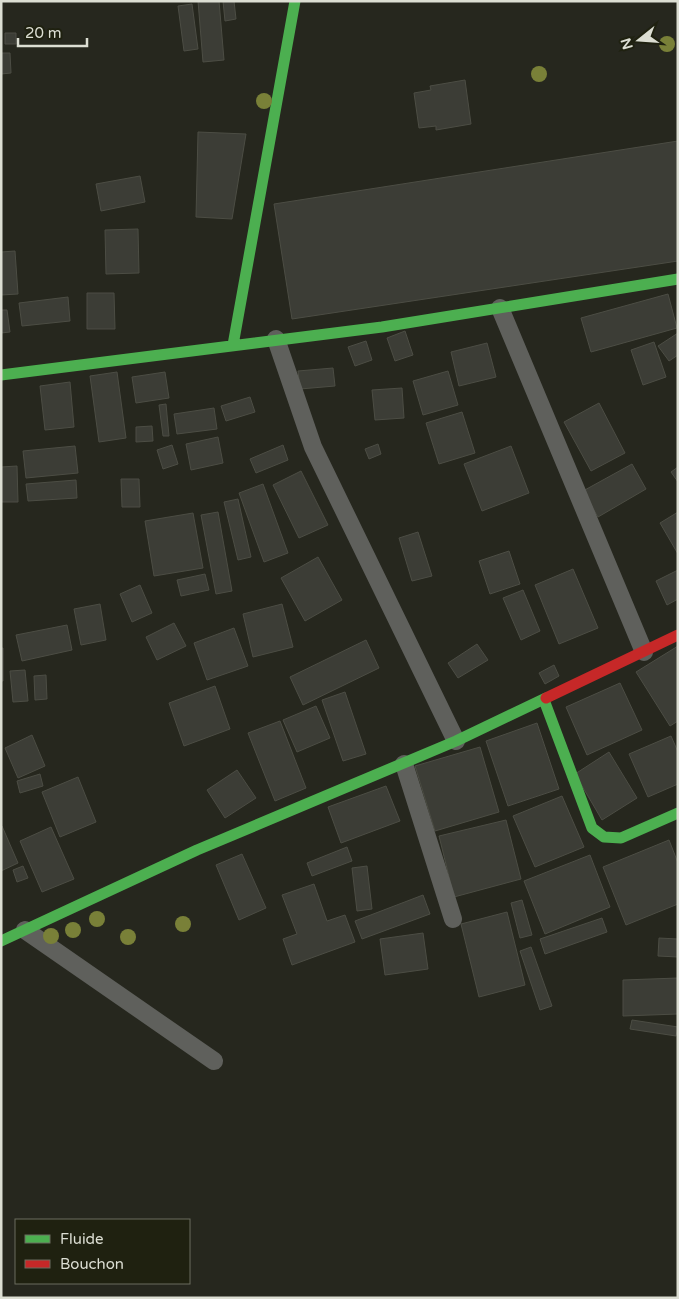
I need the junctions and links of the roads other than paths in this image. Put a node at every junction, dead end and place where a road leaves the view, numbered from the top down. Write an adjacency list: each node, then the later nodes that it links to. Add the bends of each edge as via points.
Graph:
1 (295, 1): 5 (street)
2 (678, 279): 3 (street)
3 (500, 308): 4 (street); 8 (street)
4 (276, 340): 5 (street); 10 (street, via 312,447)
5 (233, 344): 6 (street)
6 (1, 375)
7 (678, 635): 8 (street)
8 (644, 652): 9 (street)
9 (544, 700): 10 (street); 12 (street, via 592,828 604,837 621,838)
10 (456, 742): 11 (street)
11 (404, 764): 13 (street); 14 (street, via 197,850)
12 (678, 813)
13 (453, 918)
14 (25, 930): 15 (street); 16 (street)
15 (1, 941)
16 (214, 1061)

